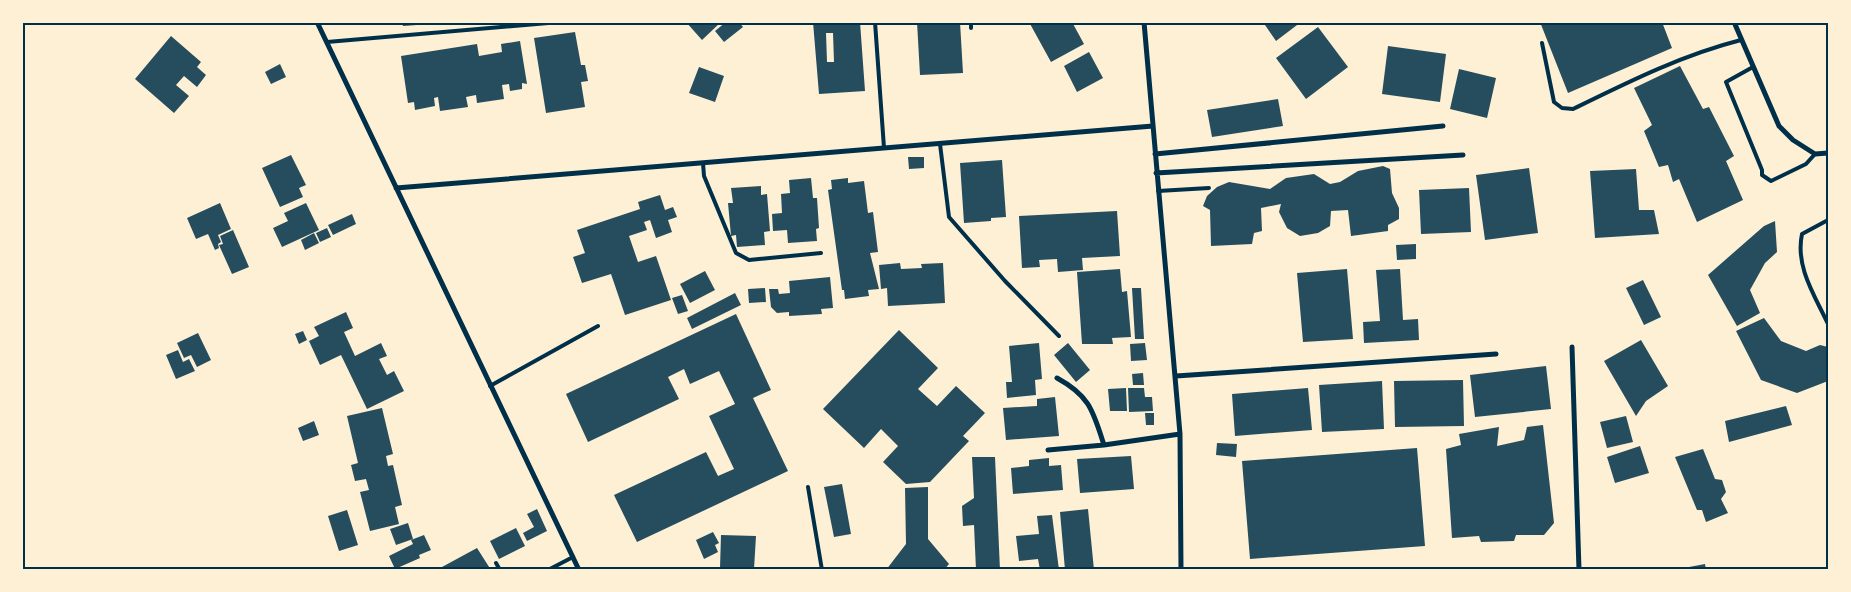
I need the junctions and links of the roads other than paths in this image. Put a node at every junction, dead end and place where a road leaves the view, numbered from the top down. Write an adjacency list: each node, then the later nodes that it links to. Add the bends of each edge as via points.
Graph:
1 (317, 22): 9 (street)
2 (560, 22): 9 (lane)
3 (875, 22): 15 (lane)
4 (971, 22): 7 (lane)
5 (1144, 22): 12 (street)
6 (1734, 22): 8 (street)
7 (971, 28)
8 (1741, 40): 10 (lane, via 1706,49 1639,76 1573,109 1562,108 1554,102); 11 (street)
9 (327, 42): 22 (street)
10 (1542, 42)
11 (1753, 67): 18 (street, via 1779,126); 18 (lane, via 1726,82 1762,176 1771,181 1806,164)
12 (1153, 126): 14 (street); 17 (street)
13 (1443, 126): 17 (street)
14 (940, 144): 15 (street); 29 (lane, via 949,218)
15 (884, 148): 20 (street)
16 (1828, 153): 18 (street)
17 (1155, 154): 21 (street)
18 (1815, 154)
19 (1463, 155): 21 (street)
20 (703, 163): 22 (street); 26 (lane, via 704,176 736,252 749,260)
21 (1156, 173): 24 (street)
22 (396, 188): 34 (street)
23 (1209, 188): 24 (lane)
24 (1158, 191): 32 (street)
25 (1828, 220): 27 (lane, via 1802,234 1799,249 1800,264)
26 (821, 254)
27 (1828, 324)
28 (598, 326): 34 (lane)
29 (1059, 336)
30 (1572, 347): 46 (street)
31 (1496, 354): 32 (street)
32 (1176, 376): 35 (street)
33 (1057, 378): 36 (street, via 1072,386 1091,406)
34 (490, 386): 39 (street)
35 (1180, 434): 36 (street); 45 (street)
36 (1104, 445): 37 (street)
37 (1048, 450)
38 (808, 487): 44 (lane)
39 (573, 557): 42 (lane); 43 (street)
40 (496, 563): 41 (lane)
41 (500, 570)
42 (548, 570)
43 (579, 570)
44 (822, 570)
45 (1181, 570)
46 (1579, 570)

